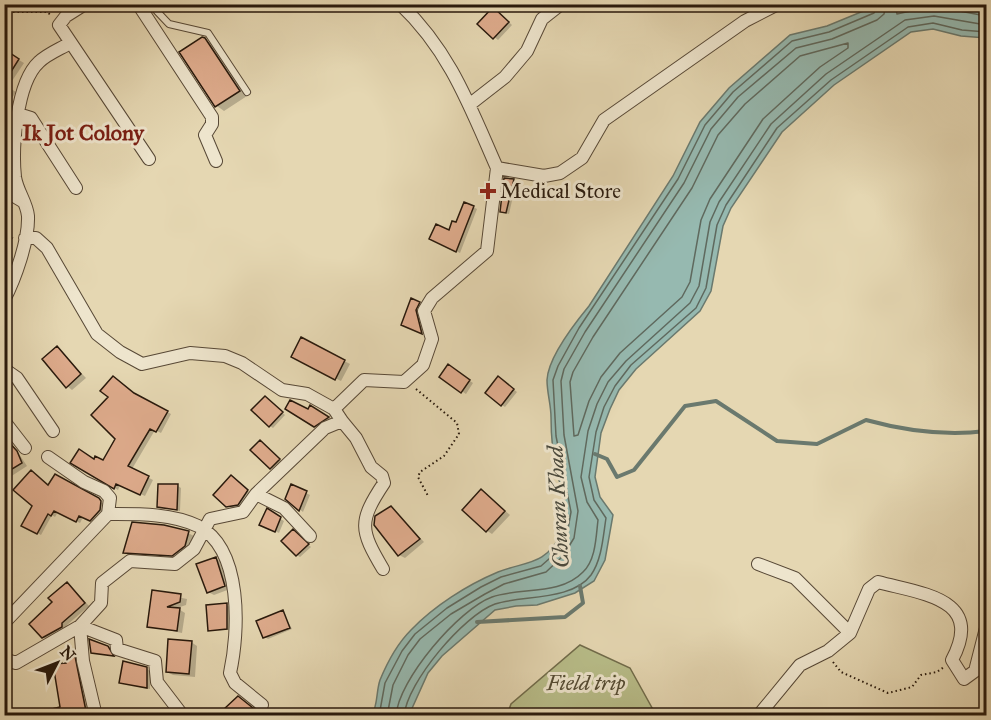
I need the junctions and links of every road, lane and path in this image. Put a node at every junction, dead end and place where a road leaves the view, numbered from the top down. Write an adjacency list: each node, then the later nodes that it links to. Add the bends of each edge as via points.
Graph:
1 (85, 4): 8 (street)
2 (138, 4): 15 (street, via 212,117 205,135)
3 (150, 4): 10 (lane, via 169,24 208,33)
4 (400, 4): 11 (street, via 426,28)
5 (561, 4): 11 (street, via 542,19 527,51 505,78)
6 (778, 4): 16 (street, via 744,21 604,120 582,158 560,174 544,176)
7 (4, 12): 8 (path, via 47,12)
8 (59, 25): 9 (street)
9 (70, 43): 12 (street, via 38,63); 14 (street)
10 (247, 92)
11 (469, 105): 16 (street)
12 (18, 114): 13 (street); 17 (street, via 31,118)
13 (9, 146): 19 (street, via 15,180)
14 (149, 159)
15 (216, 161)
16 (497, 168): 23 (street, via 488,251 432,298 424,311 432,339 423,365)
17 (76, 188)
18 (4, 190): 19 (street)
19 (24, 202): 20 (street, via 28,217)
20 (25, 238): 21 (street, via 14,280); 24 (street, via 36,238 47,248 97,334 120,352 142,364 190,353 225,356 282,390 308,394)
21 (4, 300)
22 (4, 369): 27 (street, via 17,378)
23 (404, 382): 24 (street, via 364,380); 31 (path, via 457,423 459,434 444,456 418,477)
24 (334, 409): 26 (street)
25 (4, 421): 28 (street)
26 (342, 421): 30 (street, via 325,428); 36 (street, via 384,483 366,519 364,538)
27 (53, 431)
28 (25, 448)
29 (48, 457): 32 (street, via 104,491 110,498)
30 (256, 494): 33 (street, via 243,512 210,519); 34 (street, via 284,508)
31 (428, 496)
32 (108, 514): 33 (street, via 148,514); 37 (street)
33 (204, 530): 38 (street, via 194,549 175,564 130,561 102,583 101,603); 44 (street, via 224,553 235,591 236,644 230,673)
34 (310, 536)
35 (758, 564): 40 (street, via 795,578)
36 (383, 569)
37 (4, 623)
38 (80, 626): 42 (street, via 16,663); 45 (street, via 83,661); 46 (street, via 116,640 117,649 155,661 157,682)
39 (987, 628): 43 (street, via 975,671 964,679)
40 (850, 633): 41 (street); 43 (street, via 868,589 878,582 942,598 957,612 963,626 961,644)
41 (828, 651): 43 (path, via 841,672 888,693 912,687 921,675 937,672); 47 (street, via 800,665)
42 (4, 659)
43 (952, 660)
44 (262, 705)
45 (96, 716)
46 (183, 716)
47 (758, 716)

